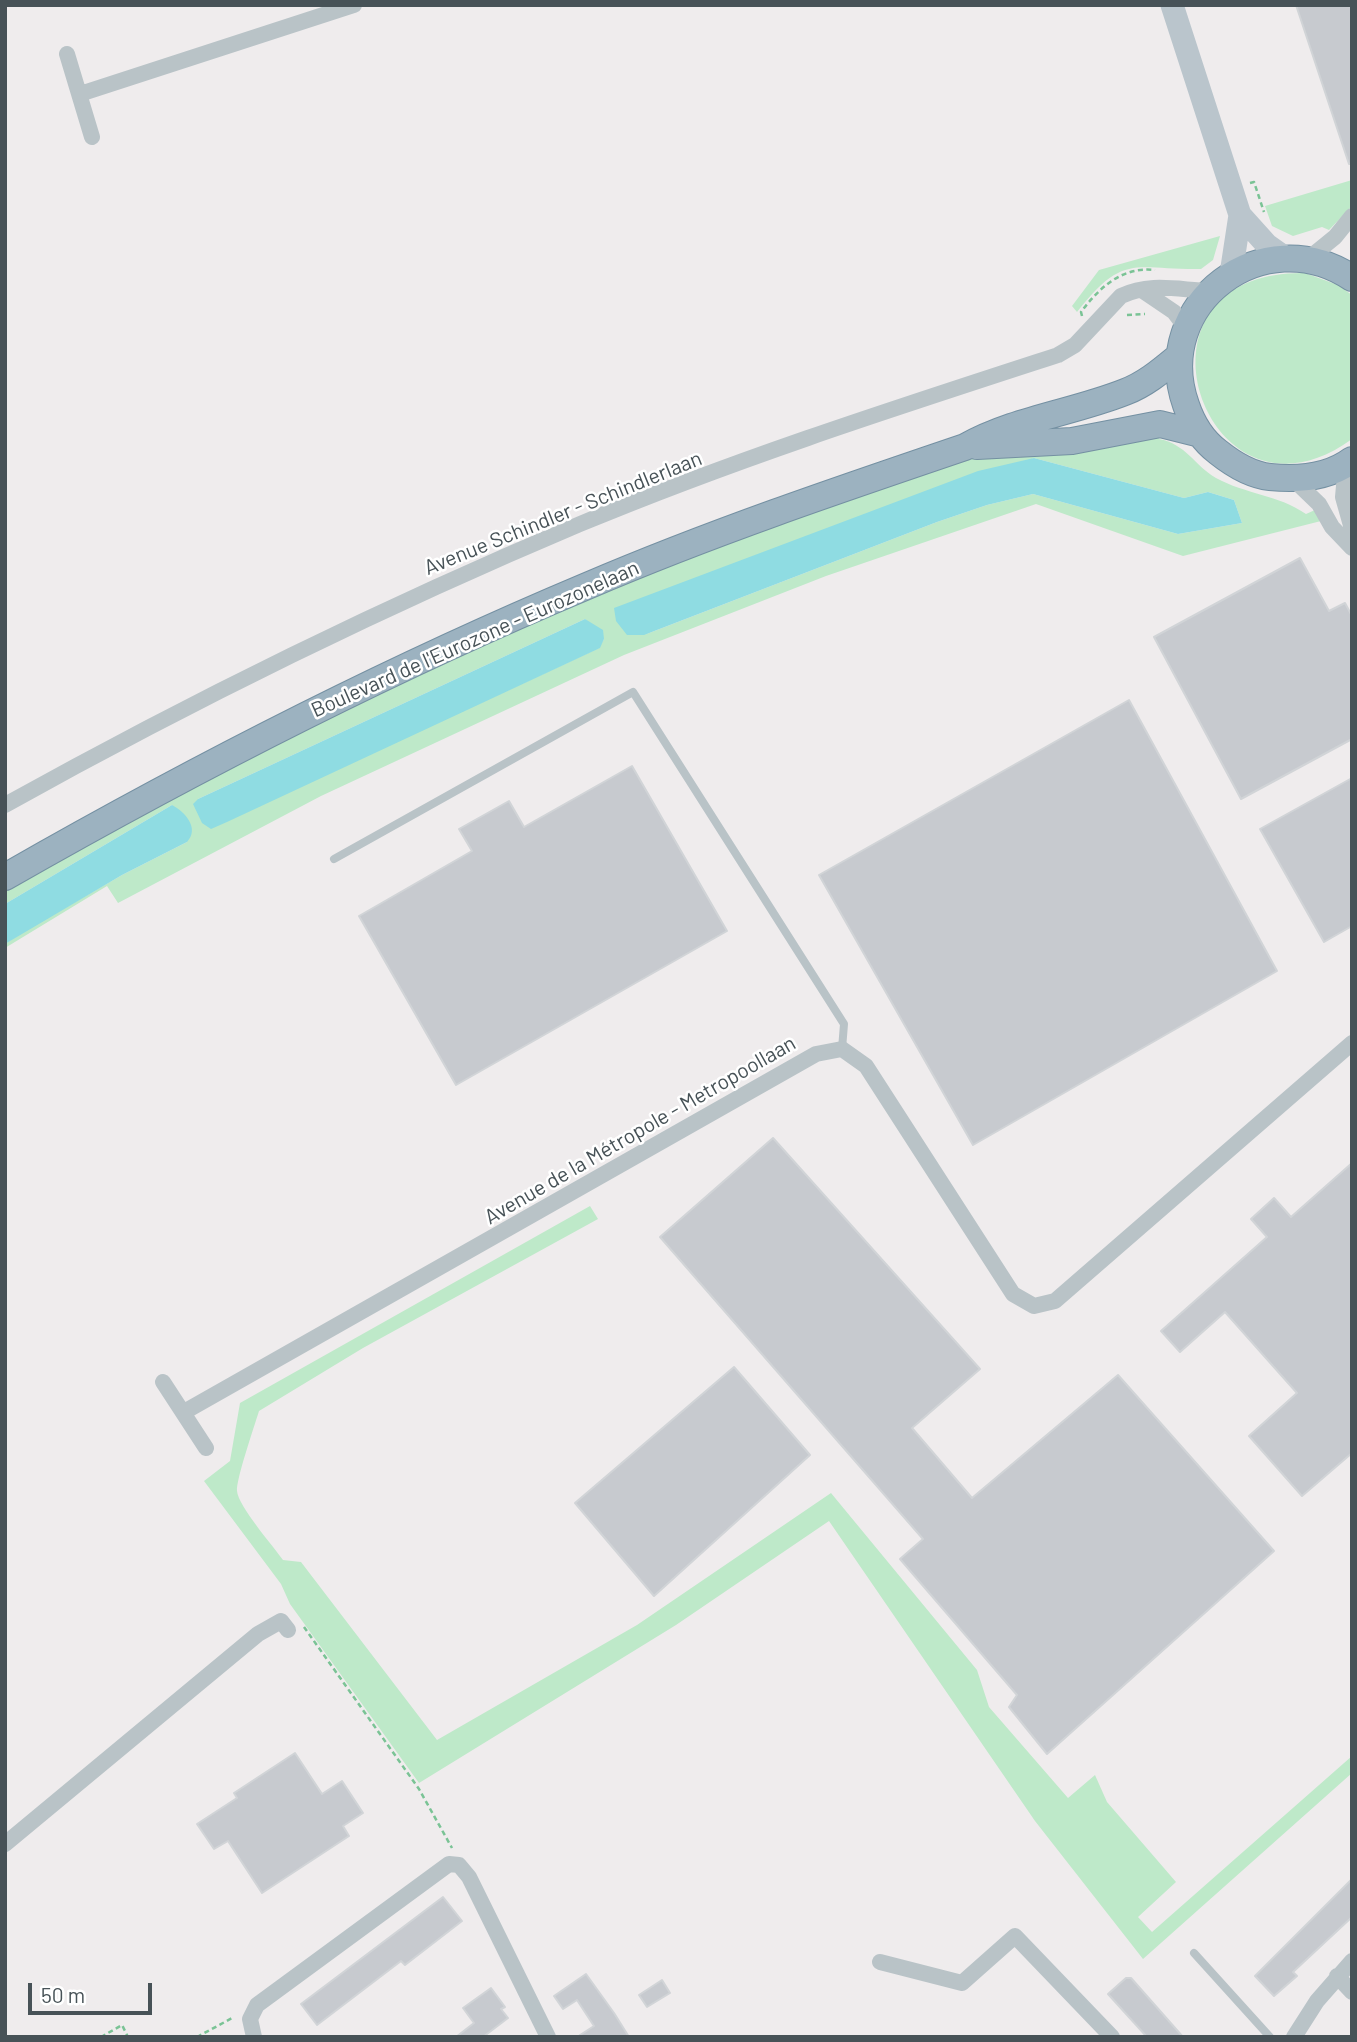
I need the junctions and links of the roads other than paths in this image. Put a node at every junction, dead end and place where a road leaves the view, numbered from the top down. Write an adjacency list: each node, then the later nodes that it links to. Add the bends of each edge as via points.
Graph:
1 (354, 5): 4 (street)
2 (1172, 5): 6 (main road)
3 (67, 54): 4 (street)
4 (80, 94): 5 (street)
5 (92, 137)
6 (1240, 215): 8 (main road, via 1267,245); 9 (main road)
7 (1352, 216): 8 (street, via 1335,237)
8 (1296, 258): 9 (highway, via 1257,262); 10 (highway, via 1338,269)
9 (1231, 274): 12 (highway)
10 (1352, 278)
11 (1143, 290): 12 (street, Avenue Schindler - Schindlerlaan, via 1156,285); 13 (street, via 1174,312); 21 (street, Avenue Schindler - Schindlerlaan, via 1121,296 1075,345 1058,355 855,421 582,524 249,675)
12 (1210, 291): 13 (highway)
13 (1186, 328): 14 (highway)
14 (1179, 356): 15 (highway, via 1181,390); 16 (highway, Boulevard de l'Eurozone - Eurozonelaan, via 1148,381 1125,392 993,431)
15 (1200, 433): 16 (highway, Boulevard de l'Eurozone - Eurozonelaan, via 1160,424 1072,441); 18 (highway, via 1235,465 1263,476)
16 (965, 447): 23 (highway, Boulevard de l'Eurozone - Eurozonelaan, via 721,533 489,629 152,793)
17 (1349, 462): 18 (highway, via 1321,475); 19 (street, via 1343,497)
18 (1293, 479): 20 (street, via 1319,504)
19 (1352, 529)
20 (1352, 548)
21 (5, 805)
22 (334, 859): 25 (lane, via 633,692 844,1024)
23 (5, 877)
24 (1352, 1043): 25 (street, via 1055,1301 1034,1306 1013,1294 866,1066)
25 (842, 1049): 27 (street, Avenue de la Métropole - Metropoollaan, via 816,1054)
26 (163, 1382): 27 (street)
27 (184, 1412): 28 (street)
28 (206, 1448)
29 (284, 1625): 30 (street, via 258,1634)
30 (5, 1844)
31 (1194, 1953): 39 (lane)
32 (1352, 1961): 34 (street)
33 (880, 1962): 38 (street, via 962,1983 1015,1936)
34 (1337, 1976): 35 (street); 40 (street)
35 (1352, 1992)
36 (254, 2037): 37 (street, via 250,2019 257,2005 449,1864 459,1865 469,1877)
37 (548, 2037)
38 (1112, 2037)
39 (1270, 2037)
40 (1294, 2037)

